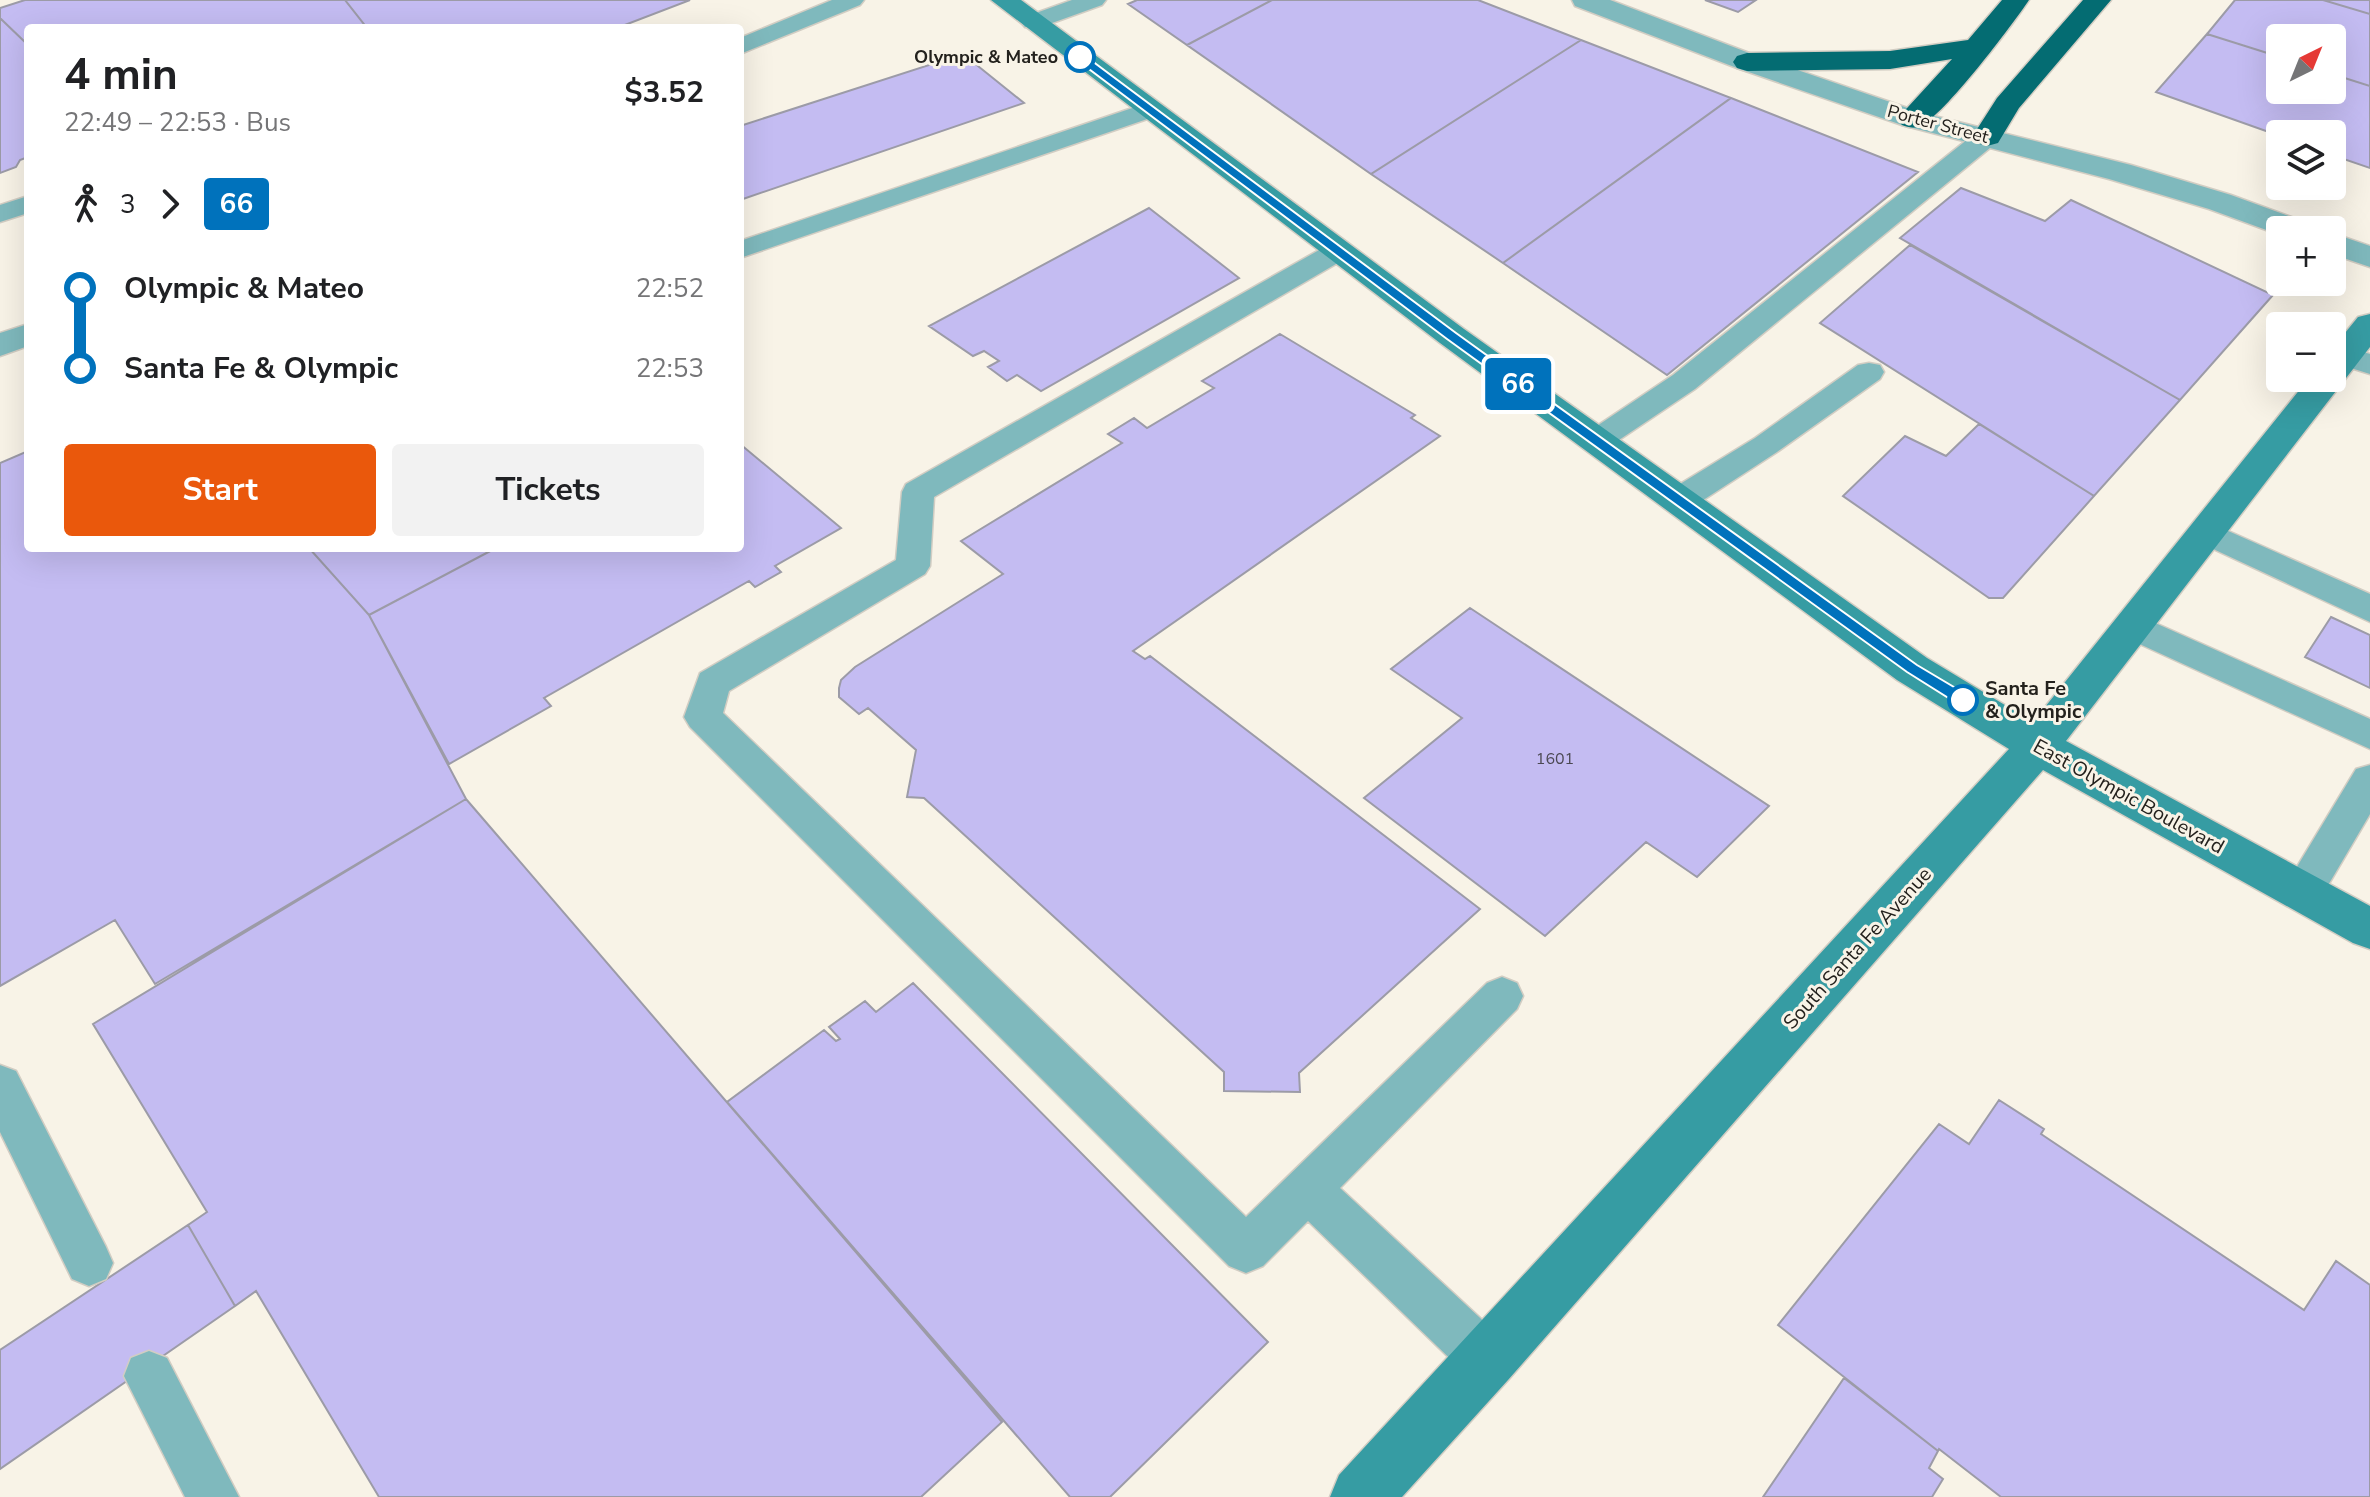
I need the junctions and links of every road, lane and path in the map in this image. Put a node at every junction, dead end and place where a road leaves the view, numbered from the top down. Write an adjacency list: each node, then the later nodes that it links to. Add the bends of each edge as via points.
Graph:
1 (852, 0): 8 (lane)
2 (1004, 0): 7 (main road, East Olympic Boulevard)
3 (1094, 0): 7 (lane)
4 (1585, 0): 10 (street, Porter Street)
5 (2016, 0): 9 (highway)
6 (2098, 0): 13 (highway, via 2007,104)
7 (1033, 22): 11 (main road, East Olympic Boulevard)
8 (744, 45)
9 (1975, 47): 10 (highway, via 1890,60); 12 (highway)
10 (1747, 62): 12 (street, Porter Street)
11 (1150, 110): 18 (lane); 19 (main road, East Olympic Boulevard)
12 (1912, 119): 13 (street, Porter Street)
13 (1987, 137): 16 (street, Porter Street); 27 (lane, via 1684,382)
14 (24, 205): 15 (lane)
15 (0, 214)
16 (2266, 219)
17 (2346, 248): 20 (street)
18 (744, 249)
19 (1338, 251): 27 (main road, East Olympic Boulevard); 39 (lane, via 918,492 913,566 713,683 703,717 1246,1250)
20 (2370, 257)
21 (2370, 324): 24 (main road, South Santa Fe Avenue)
22 (24, 336): 23 (street)
23 (0, 345)
24 (2346, 365)
25 (1869, 372): 28 (lane)
26 (2324, 392): 29 (main road, South Santa Fe Avenue)
27 (1596, 441): 28 (main road, East Olympic Boulevard)
28 (1679, 500): 33 (main road, East Olympic Boulevard, via 1912,669)
29 (2208, 533): 30 (lane); 31 (main road, South Santa Fe Avenue)
30 (2370, 609)
31 (2135, 627): 32 (lane); 33 (main road, South Santa Fe Avenue)
32 (2370, 735)
33 (2038, 746): 35 (main road, East Olympic Boulevard); 41 (main road, South Santa Fe Avenue)
34 (2365, 799): 35 (lane)
35 (2303, 892): 36 (main road, East Olympic Boulevard)
36 (2370, 929)
37 (1502, 996): 39 (lane)
38 (0, 1085): 40 (lane)
39 (1308, 1189): 41 (lane)
40 (89, 1263)
41 (1488, 1360): 44 (main road, South Santa Fe Avenue)
42 (149, 1376): 43 (lane)
43 (213, 1497)
44 (1361, 1497)

